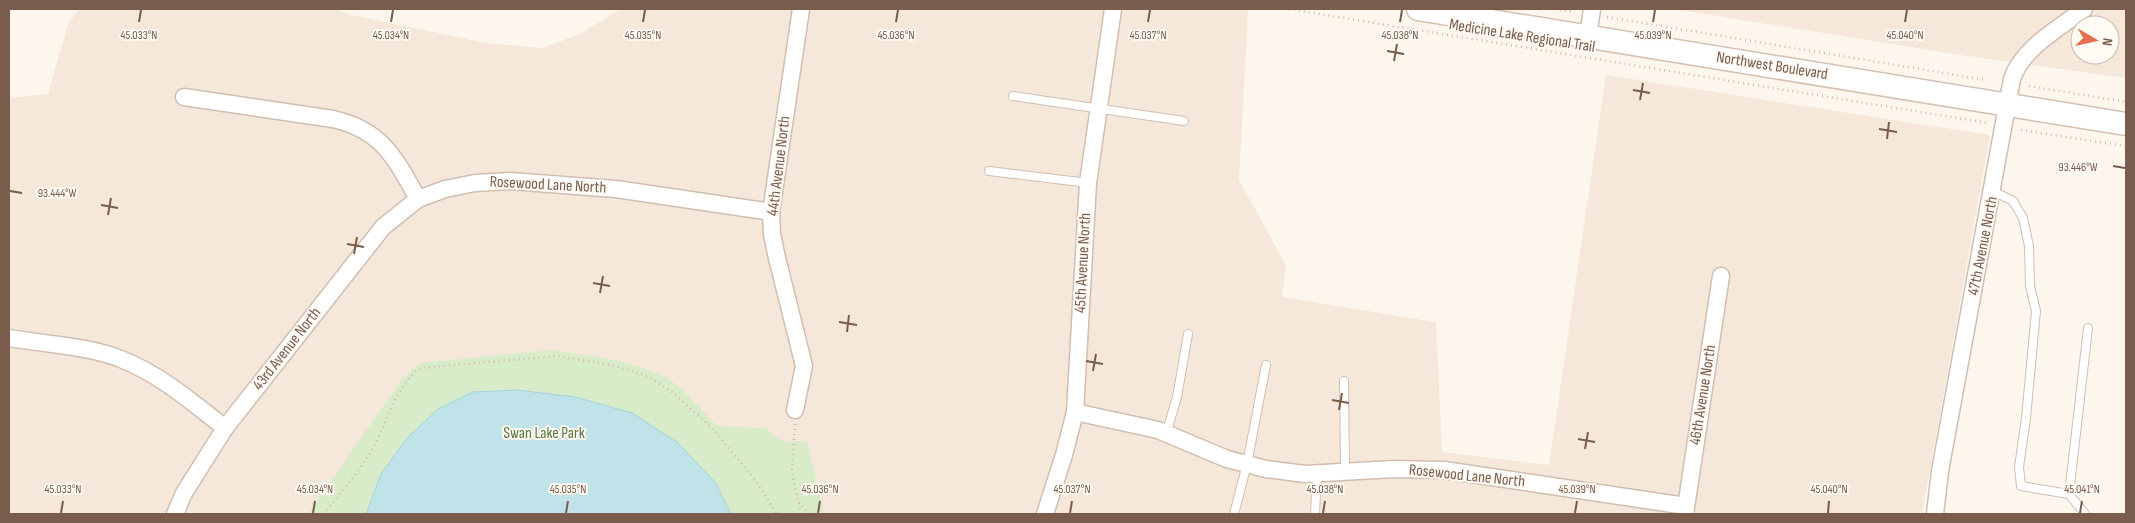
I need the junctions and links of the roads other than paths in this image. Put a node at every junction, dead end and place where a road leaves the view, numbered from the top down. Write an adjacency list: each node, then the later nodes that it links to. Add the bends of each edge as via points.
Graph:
1 (801, 9): 17 (street, 44th Avenue North)
2 (1112, 9): 10 (street, 45th Avenue North)
3 (1418, 9): 6 (main road, Northwest Boulevard)
4 (1592, 9): 6 (street)
5 (2084, 9): 9 (street, 47th Avenue North, via 2025,54 2016,66)
6 (1588, 36): 9 (main road, Northwest Boulevard)
7 (1013, 96): 10 (lane)
8 (184, 97): 16 (street, via 352,123 369,132 384,146 396,160)
9 (2008, 106): 12 (main road, Northwest Boulevard); 15 (street, 47th Avenue North)
10 (1098, 109): 11 (lane); 14 (street, 45th Avenue North)
11 (1184, 120)
12 (2126, 124)
13 (989, 170): 14 (lane)
14 (1088, 184): 25 (street, 45th Avenue North)
15 (1993, 191): 31 (lane, via 2013,201 2023,218 2036,311 2018,467 2021,486); 37 (street, 47th Avenue North, via 1940,471)
16 (418, 199): 17 (street, Rosewood Lane North, via 445,189 510,180 616,189); 26 (street, 43rd Avenue North, via 383,227)
17 (771, 212): 24 (street, 44th Avenue North, via 777,258 804,366)
18 (1721, 276): 32 (street, 46th Avenue North)
19 (2088, 328): 31 (lane)
20 (1188, 334): 27 (lane, via 1177,397)
21 (9, 338): 26 (street, via 120,358 174,388)
22 (1266, 365): 28 (lane)
23 (1344, 381): 29 (lane)
24 (795, 410)
25 (1075, 412): 27 (street, Rosewood Lane North); 34 (street, 45th Avenue North)
26 (226, 428): 33 (street, 43rd Avenue North, via 184,493)
27 (1166, 434): 28 (street, Rosewood Lane North)
28 (1247, 464): 30 (street, Rosewood Lane North); 35 (lane)
29 (1345, 472): 30 (street, Rosewood Lane North); 32 (street, Rosewood Lane North, via 1444,470)
30 (1317, 474): 36 (lane)
31 (2069, 494): 38 (lane)
32 (1686, 510)
33 (175, 514)
34 (1045, 514)
35 (1234, 514)
36 (1315, 514)
37 (1935, 514)
38 (2085, 514)

